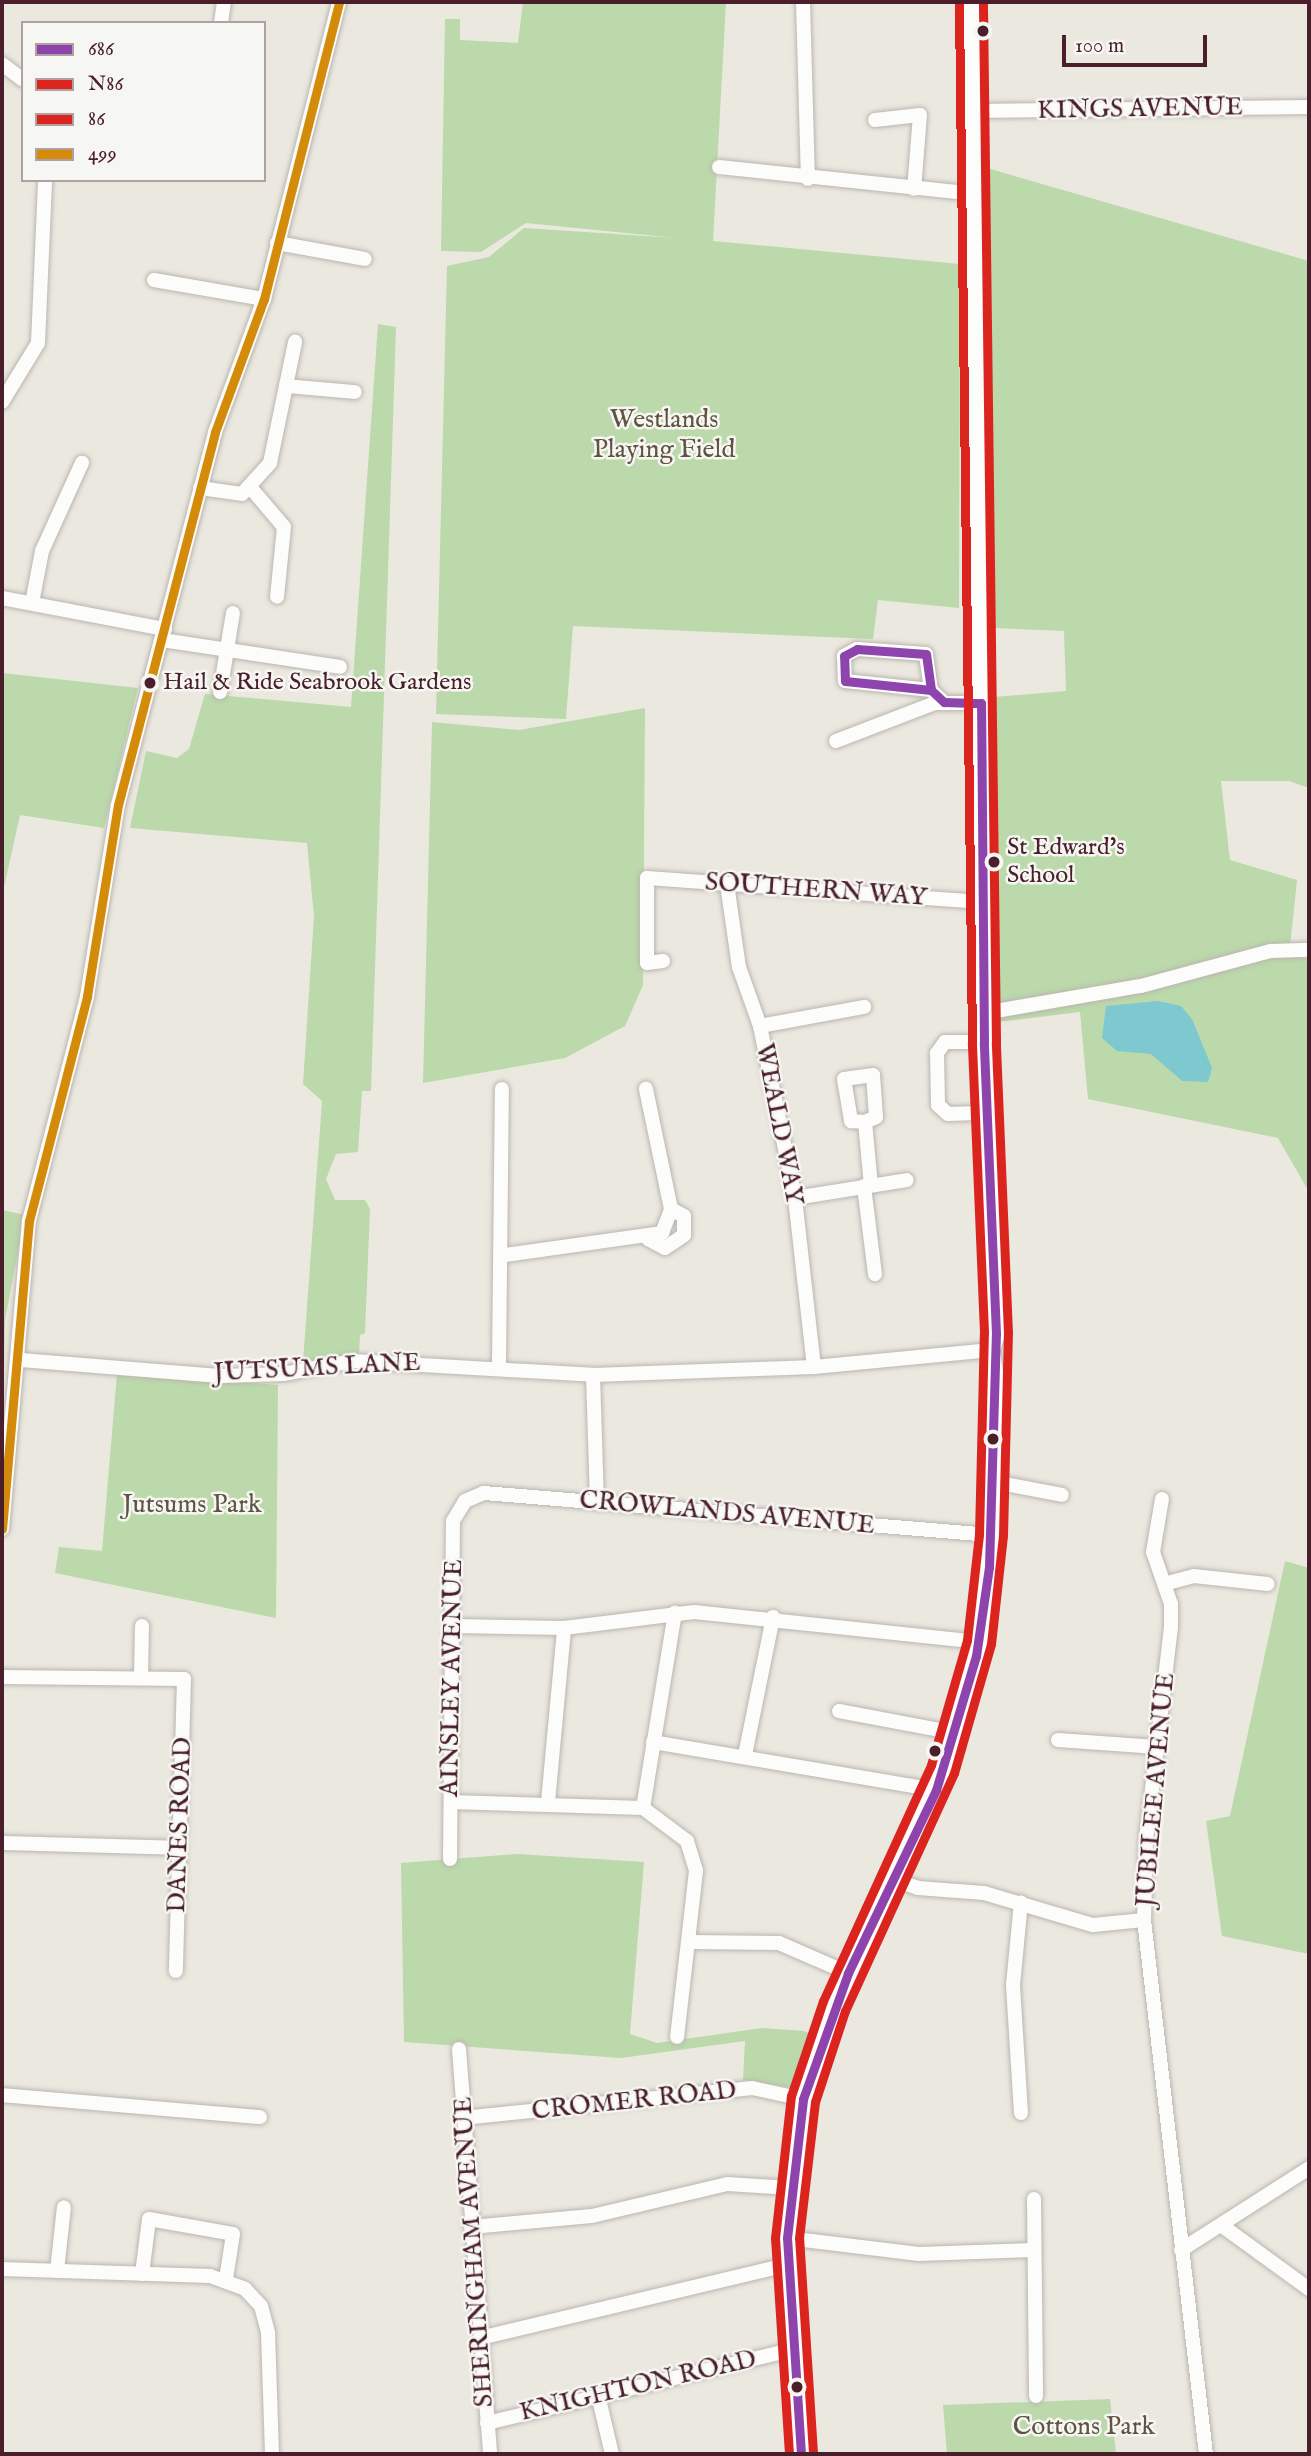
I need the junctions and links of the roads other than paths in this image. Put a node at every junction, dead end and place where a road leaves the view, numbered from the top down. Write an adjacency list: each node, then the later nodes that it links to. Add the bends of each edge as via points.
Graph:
1 (215, 2): 2 (street)
2 (224, 2): 6 (street)
3 (339, 2): 17 (street)
4 (803, 2): 13 (street, via 800,50)
5 (971, 2): 10 (main road)
6 (221, 21)
7 (2, 64): 8 (street)
8 (21, 78)
9 (1309, 107): 10 (street, KINGS AVENUE)
10 (972, 111): 16 (main road)
11 (875, 120): 15 (street, via 920,115)
12 (719, 167): 13 (street)
13 (808, 178): 15 (street)
14 (45, 182): 24 (street, via 38,343)
15 (914, 189): 16 (street)
16 (974, 194): 38 (main road)
17 (277, 243): 18 (street); 20 (street)
18 (365, 259)
19 (154, 280): 20 (street)
20 (264, 299): 27 (street)
21 (295, 342): 22 (street)
22 (286, 386): 23 (street); 26 (street, via 276,454)
23 (355, 392)
24 (2, 402)
25 (82, 463): 30 (street, via 42,551)
26 (250, 487): 27 (street, via 242,494); 28 (street, via 284,527)
27 (200, 488): 32 (street)
28 (277, 597)
29 (2, 598): 30 (street)
30 (32, 603): 32 (street)
31 (233, 613): 33 (street)
32 (164, 635): 33 (street); 58 (street, via 118,805 87,996 29,1221)
33 (228, 649): 34 (street); 36 (street)
34 (340, 667)
35 (931, 690): 35 (street, via 845,681 844,656 857,649 926,654); 37 (street)
36 (220, 692)
37 (944, 702): 38 (street); 39 (street)
38 (981, 703): 41 (main road)
39 (836, 741)
40 (727, 884): 41 (street, SOUTHERN WAY); 43 (street, SOUTHERN WAY, via 647,878 647,962); 46 (street, WEALD WAY, via 739,967)
41 (985, 902): 45 (main road)
42 (1309, 950): 45 (street, via 1271,951 1141,986)
43 (663, 961)
44 (864, 1007): 46 (street)
45 (984, 1013): 47 (main road)
46 (760, 1026): 54 (street, WEALD WAY)
47 (984, 1042): 50 (main road); 50 (street, via 945,1042 937,1053 938,1105 948,1114)
48 (502, 1089): 55 (street)
49 (646, 1089): 55 (street, via 671,1209 662,1233 648,1239)
50 (986, 1114): 57 (main road, via 996,1334)
51 (865, 1122): 53 (street)
52 (907, 1180): 53 (street)
53 (867, 1186): 54 (street); 56 (street)
54 (794, 1198): 60 (street, WEALD WAY)
55 (505, 1255): 59 (street)
56 (875, 1274)
57 (991, 1350): 60 (street, JUTSUMS LANE); 62 (main road)
58 (21, 1360): 59 (street, JUTSUMS LANE, via 222,1376 353,1361); 67 (street)
59 (499, 1365): 61 (street, JUTSUMS LANE)
60 (814, 1367): 61 (street, JUTSUMS LANE)
61 (593, 1375): 66 (street)
62 (994, 1482): 63 (street); 68 (main road)
63 (1062, 1495)
64 (1162, 1499): 69 (street, JUBILEE AVENUE, via 1153,1552)
65 (465, 1501): 66 (street, CROWLANDS AVENUE, via 484,1493); 74 (street, AINSLEY AVENUE, via 453,1521)
66 (597, 1503): 68 (street, CROWLANDS AVENUE)
67 (2, 1529)
68 (992, 1535): 76 (main road)
69 (1164, 1584): 70 (street, via 1194,1576); 83 (street, JUBILEE AVENUE, via 1171,1628)
70 (1268, 1584)
71 (675, 1613): 72 (street); 75 (street); 82 (street)
72 (773, 1617): 76 (street); 84 (street)
73 (142, 1626): 78 (street)
74 (454, 1626): 75 (street); 86 (street, AINSLEY AVENUE)
75 (564, 1628): 87 (street)
76 (979, 1642): 80 (main road)
77 (2, 1677): 78 (street)
78 (141, 1677): 90 (street, DANES ROAD, via 184,1679)
79 (839, 1711): 80 (street)
80 (955, 1733): 85 (main road)
81 (1058, 1740): 83 (street)
82 (653, 1742): 84 (street); 88 (street)
83 (1157, 1747): 94 (street, JUBILEE AVENUE)
84 (745, 1755): 85 (street)
85 (936, 1790): 92 (main road)
86 (451, 1802): 87 (street); 91 (street, AINSLEY AVENUE)
87 (548, 1802): 88 (street)
88 (643, 1808): 95 (street, via 663,1818 695,1854)
89 (2, 1843): 90 (street)
90 (178, 1849): 96 (street, DANES ROAD)
91 (450, 1859)
92 (894, 1880): 93 (street); 97 (main road)
93 (1021, 1902): 94 (street, via 1093,1925); 102 (street, via 1013,1985)
94 (1144, 1920): 113 (street, JUBILEE AVENUE)
95 (689, 1942): 97 (street, via 779,1943); 98 (street)
96 (176, 1971)
97 (848, 1973): 101 (main road)
98 (677, 2037)
99 (458, 2049): 104 (street, SHERINGHAM AVENUE)
100 (2, 2095): 103 (street)
101 (803, 2099): 104 (street, CROMER ROAD, via 752,2088); 106 (main road)
102 (1021, 2113)
103 (260, 2117)
104 (463, 2118): 110 (street, SHERINGHAM AVENUE)
105 (1309, 2168): 109 (street)
106 (791, 2188): 110 (street, via 727,2184 592,2216); 111 (main road)
107 (1034, 2199): 112 (street)
108 (64, 2207): 116 (street)
109 (1221, 2225): 113 (street); 119 (street)
110 (471, 2227): 120 (street, SHERINGHAM AVENUE)
111 (787, 2238): 112 (street, via 919,2254); 114 (main road)
112 (1033, 2250): 123 (street)
113 (1181, 2250): 129 (street, JUBILEE AVENUE)
114 (787, 2265): 120 (street); 121 (main road)
115 (2, 2269): 116 (street)
116 (57, 2271): 117 (street)
117 (142, 2274): 118 (street); 118 (street, via 149,2219 233,2234)
118 (226, 2278): 125 (street, via 252,2295 265,2316)
119 (1309, 2289)
120 (480, 2338): 124 (street, SHERINGHAM AVENUE)
121 (790, 2350): 122 (street, KNIGHTON ROAD); 128 (main road)
122 (598, 2395): 124 (street, KNIGHTON ROAD); 127 (street)
123 (1036, 2396)
124 (487, 2423): 126 (street, SHERINGHAM AVENUE)
125 (272, 2454)
126 (490, 2454)
127 (612, 2454)
128 (801, 2454)
129 (1206, 2454)

